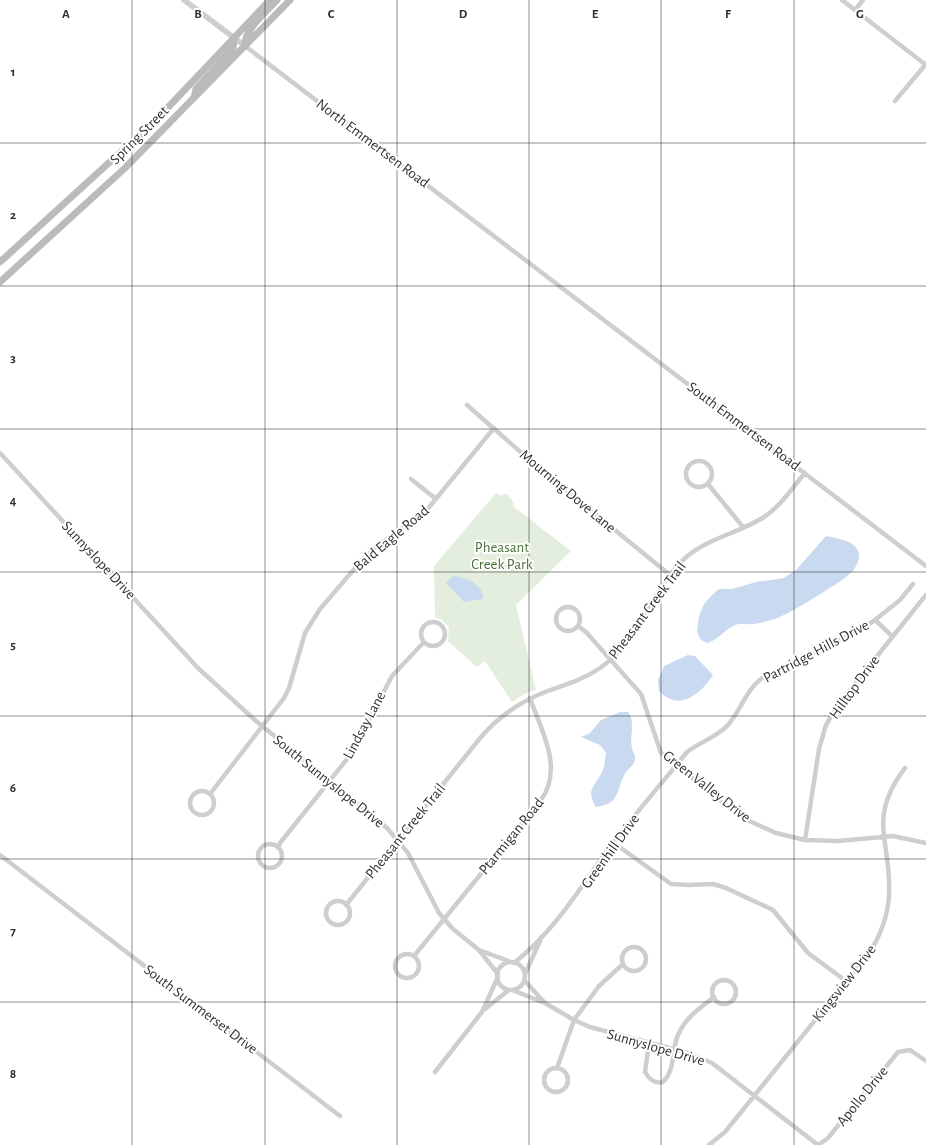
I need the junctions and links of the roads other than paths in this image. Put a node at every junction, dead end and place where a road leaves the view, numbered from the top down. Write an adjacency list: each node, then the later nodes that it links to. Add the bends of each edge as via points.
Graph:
1 (184, 0): 8 (street, North Emmertsen Road)
2 (270, 0): 8 (main road, Spring Street)
3 (277, 0): 9 (main road, via 248,33 244,40)
4 (290, 0): 9 (main road, Spring Street)
5 (842, 0): 7 (street)
6 (863, 0): 7 (street)
7 (855, 10): 10 (street)
8 (234, 38): 9 (street, North Emmertsen Road); 11 (main road, Spring Street); 12 (main road, via 233,49 196,89)
9 (245, 46): 12 (main road, Spring Street); 18 (street, North Emmertsen Road)
10 (926, 64): 13 (street)
11 (185, 90): 12 (main road); 14 (main road, Spring Street)
12 (194, 98): 15 (main road, Spring Street, via 125,168)
13 (895, 101)
14 (66, 203): 15 (main road); 16 (main road, Spring Street)
15 (74, 214): 17 (main road, Spring Street)
16 (0, 262)
17 (0, 282)
18 (561, 286): 22 (street, South Emmertsen Road)
19 (467, 405): 20 (street, Mourning Dove Lane)
20 (494, 428): 25 (street, Bald Eagle Road); 28 (street, Mourning Dove Lane, via 534,464)
21 (0, 453): 37 (street, Sunnyslope Drive, via 198,668)
22 (805, 473): 26 (street, Pheasant Creek Trail, via 774,510); 27 (street, South Emmertsen Road)
23 (411, 479): 25 (street)
24 (708, 484): 24 (street, via 712,472 709,464 697,461 689,465 686,474 688,482 696,487); 26 (street)
25 (436, 499): 37 (street, Bald Eagle Road, via 426,511 362,560 320,609 305,634 288,690)
26 (743, 527): 28 (street, Pheasant Creek Trail, via 696,550)
27 (926, 566)
28 (670, 574): 35 (street, Pheasant Creek Trail, via 625,645)
29 (913, 584): 31 (street, via 900,600)
30 (926, 595): 33 (street, Hilltop Drive)
31 (875, 620): 33 (street, Partridge Hills Drive); 38 (street, Partridge Hills Drive, via 858,631 762,678 753,685 726,727 686,752)
32 (578, 626): 32 (street, via 580,618 576,611 569,608 558,613 556,620 562,629 569,631); 35 (street, Green Valley Drive)
33 (892, 636): 44 (street, Hilltop Drive, via 838,705 826,725 819,749)
34 (424, 642): 34 (street, via 435,646 441,642 445,636 441,626 434,622 423,627 421,635); 40 (street, Lindsay Lane, via 392,676 358,742)
35 (612, 660): 36 (street, Pheasant Creek Trail, via 579,680); 38 (street, Green Valley Drive, via 641,694 661,753)
36 (530, 698): 43 (street, Pheasant Creek Trail, via 511,709 489,728); 50 (street, Ptarmigan Road, via 551,761 552,775 548,788)
37 (263, 726): 40 (street, South Sunnyslope Drive); 41 (street, Bald Eagle Road)
38 (676, 765): 44 (street, Green Valley Drive, via 747,820 776,833); 45 (street, Greenhill Drive)
39 (905, 768): 42 (street, Kingsview Drive, via 886,799 882,816)
40 (330, 781): 43 (street, South Sunnyslope Drive); 47 (street, Lindsay Lane)
41 (210, 794): 41 (street, via 203,791 192,795 192,810 203,814 210,811 213,805)
42 (883, 836): 44 (street, Green Valley Drive, via 838,841); 46 (street, Green Valley Drive, via 905,837); 59 (street, Kingsview Drive, via 889,880 886,916 870,952)
43 (398, 839): 49 (street, Pheasant Creek Trail); 50 (street, South Sunnyslope Drive)
44 (805, 840)
45 (614, 842): 51 (street, Greenhill Drive, via 579,893); 59 (street, via 671,884 713,884 772,910 808,952)
46 (926, 843)
47 (278, 848): 47 (street, Lindsay Lane, via 271,844 260,849 260,864 267,868 278,865 281,854)
48 (0, 855): 71 (street, South Summerset Drive)
49 (346, 905): 49 (street, via 339,901 331,903 326,909 328,920 335,925 346,922 349,911)
50 (444, 920): 52 (street, South Sunnyslope Drive); 53 (street, Ptarmigan Road)
51 (543, 937): 54 (street, Greenhill Drive); 56 (street, Greenhill Drive)
52 (479, 950): 54 (street, South Sunnyslope Drive); 57 (street, South Sunnyslope Drive)
53 (414, 956): 53 (street, via 404,954 397,959 396,970 401,976 415,974 419,967)
54 (513, 963): 56 (street, via 522,967); 57 (street, via 501,967)
55 (623, 964): 55 (street, via 629,970 637,970 644,966 645,954 636,947 629,948 622,957); 64 (street, via 599,986)
56 (525, 974): 58 (street)
57 (498, 976): 60 (street, via 503,987); 63 (street)
58 (524, 980): 60 (street, via 519,987); 62 (street, Sunnyslope Drive)
59 (846, 981): 70 (street, Kingsview Drive)
60 (510, 990): 62 (street, Sunnyslope Drive); 63 (street)
61 (714, 997): 61 (street, via 719,1003 728,1003 736,995 735,987 726,980 719,982 714,986); 66 (street, via 682,1025)
62 (545, 1003): 64 (street, Sunnyslope Drive)
63 (482, 1012): 69 (street)
64 (574, 1020): 65 (street, Sunnyslope Drive, via 608,1033); 68 (street)
65 (649, 1043): 66 (street, Sunnyslope Drive); 66 (street, via 644,1072 658,1083 668,1078)
66 (674, 1049): 70 (street, Sunnyslope Drive, via 712,1063)
67 (926, 1061): 73 (street, Apollo Drive, via 914,1052 906,1050 895,1055 828,1138)
68 (557, 1068): 68 (street, via 550,1070 544,1080 547,1087 556,1092 564,1089 568,1078)
69 (435, 1072)
70 (755, 1095): 72 (street, Kingsview Drive, via 725,1132); 73 (street, Sunnyslope Drive)
71 (340, 1116)
72 (709, 1145)
73 (818, 1145)

